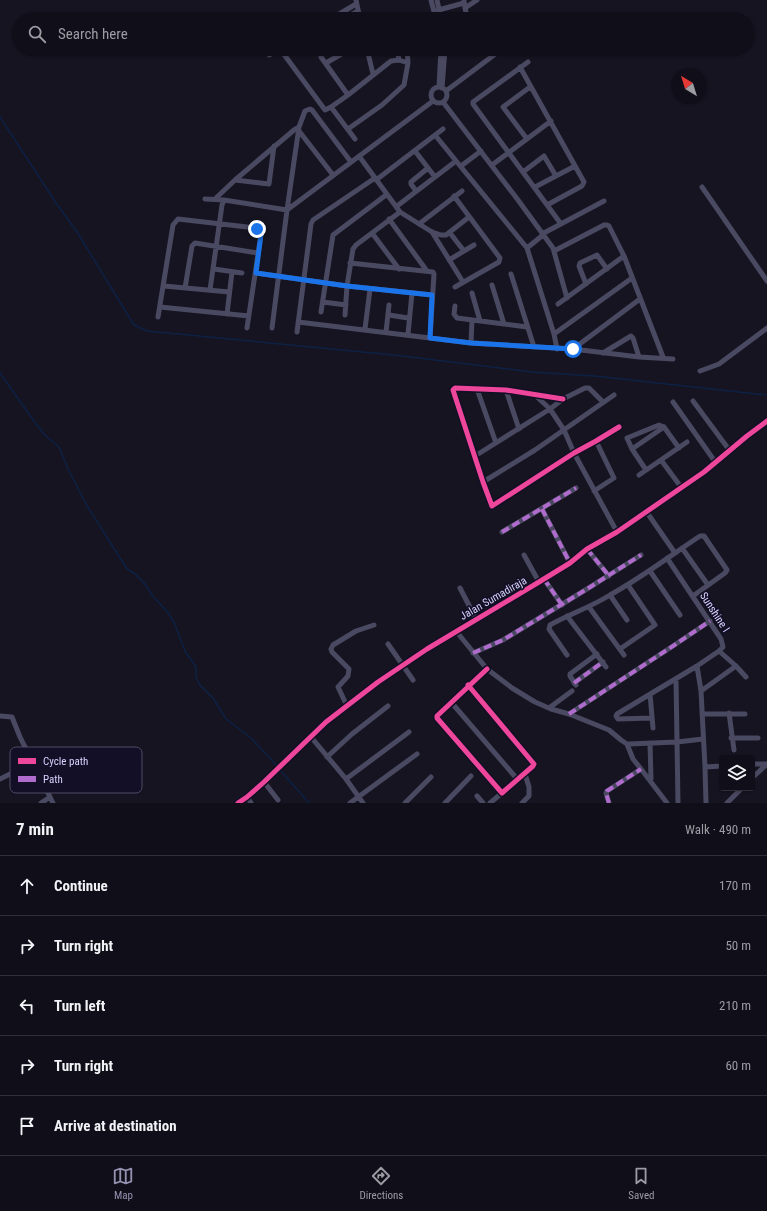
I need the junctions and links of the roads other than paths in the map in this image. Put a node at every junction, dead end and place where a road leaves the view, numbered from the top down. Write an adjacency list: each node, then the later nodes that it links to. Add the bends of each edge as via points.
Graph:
1 (431, 0): 6 (street)
2 (437, 0): 6 (street)
3 (475, 1): 5 (street)
4 (356, 2): 7 (street); 8 (street)
5 (464, 3): 6 (street)
6 (437, 10)
7 (358, 11)
8 (341, 12)
9 (285, 56): 29 (street, via 323,109)
10 (338, 56): 20 (street)
11 (369, 56): 23 (street)
12 (398, 56): 18 (street)
13 (408, 56): 21 (street)
14 (441, 56): 25 (street)
15 (444, 56): 25 (street)
16 (492, 56): 25 (street)
17 (321, 57): 20 (street)
18 (399, 60): 21 (street); 23 (street, via 391,61)
19 (528, 62): 22 (street)
20 (326, 63): 26 (street)
21 (408, 63): 32 (street, via 404,85 382,105)
22 (520, 67): 24 (street); 40 (street, via 473,103)
23 (373, 74): 26 (street)
24 (530, 87): 30 (street); 36 (street, via 503,107)
25 (442, 89): 27 (street, via 434,89 431,94); 28 (street, via 447,96)
26 (348, 95): 29 (street)
27 (433, 101): 28 (street); 41 (street)
28 (443, 102): 39 (street)
29 (331, 107): 32 (street)
30 (551, 121): 36 (street); 46 (street)
31 (299, 129): 37 (street); 43 (street, via 303,113 308,109 312,110); 49 (street); 66 (street)
32 (348, 129): 35 (street)
33 (443, 129): 34 (street)
34 (435, 135): 38 (street); 42 (street)
35 (355, 139)
36 (527, 139): 40 (street)
37 (274, 146): 53 (street); 53 (street, via 269,184)
38 (415, 151): 47 (street); 52 (street)
39 (480, 151): 44 (street); 45 (street)
40 (509, 152): 44 (street); 48 (street)
41 (359, 156): 43 (street); 52 (street)
42 (456, 161): 45 (street); 51 (street)
43 (351, 162): 49 (street)
44 (492, 165): 76 (street)
45 (461, 166): 79 (street)
46 (575, 166): 50 (street); 64 (street, via 584,185)
47 (428, 168): 51 (street); 56 (street, via 411,182)
48 (523, 172): 50 (street, via 544,156); 54 (street)
49 (333, 175): 66 (street)
50 (556, 176): 54 (street)
51 (435, 177): 56 (street)
52 (375, 179): 58 (street); 96 (street, via 313,220)
53 (235, 180): 61 (street)
54 (535, 187): 64 (street)
55 (702, 187): 97 (street)
56 (416, 191): 65 (street)
57 (462, 191): 59 (street)
58 (386, 194): 65 (street); 99 (street, via 333,235)
59 (454, 196): 68 (street); 71 (street)
60 (205, 199): 61 (street)
61 (215, 199): 62 (street)
62 (224, 200): 66 (street); 70 (street)
63 (604, 201): 72 (street)
64 (547, 205): 72 (street)
65 (397, 206): 67 (street)
66 (287, 210): 94 (street)
67 (400, 212): 69 (street); 71 (street)
68 (469, 217): 75 (street); 98 (street, via 500,260)
69 (389, 220): 74 (street); 89 (street)
70 (219, 224): 78 (street); 82 (street, via 258,230 261,234); 102 (street, via 178,219 175,221)
71 (419, 224): 73 (street)
72 (561, 224): 76 (street)
73 (432, 232): 75 (street, via 444,235); 84 (street)
74 (372, 233): 85 (street, via 354,247); 87 (street)
75 (450, 233): 80 (street)
76 (543, 234): 79 (street); 81 (street)
77 (474, 245): 80 (street)
78 (216, 246): 82 (street); 86 (street); 105 (street, via 193,244)
79 (527, 248): 139 (street)
80 (464, 251): 84 (street)
81 (554, 251): 83 (street, via 607,225); 112 (street)
82 (258, 253): 92 (street)
83 (624, 256): 88 (street); 95 (street)
84 (449, 260): 98 (street)
85 (350, 263): 87 (street); 103 (street)
86 (214, 269): 90 (street); 107 (street)
87 (398, 269): 89 (street)
88 (607, 269): 100 (street); 100 (street, via 597,255 580,263)
89 (427, 271): 111 (street, via 434,274)
90 (232, 272): 91 (street); 108 (street)
91 (242, 273)
92 (256, 273): 94 (street); 124 (street)
93 (511, 274): 133 (street)
94 (279, 277): 96 (street); 132 (street)
95 (632, 278): 113 (street); 139 (street)
96 (303, 280): 99 (street); 129 (street)
97 (767, 281)
98 (463, 282): 104 (street)
99 (326, 283): 103 (street); 114 (street)
100 (586, 284): 112 (street)
101 (492, 285): 130 (street)
102 (164, 286): 105 (street); 119 (street)
103 (347, 286): 106 (street); 117 (street)
104 (455, 287)
105 (185, 288): 107 (street)
106 (370, 289): 109 (street); 135 (street)
107 (210, 290): 108 (street)
108 (229, 292): 121 (street)
109 (412, 293): 111 (street); 126 (street)
110 (472, 293): 128 (street)
111 (432, 295): 140 (street)
112 (567, 298): 115 (street)
113 (640, 299): 144 (street); 147 (street)
114 (323, 302): 117 (street); 120 (street)
115 (558, 304)
116 (389, 305): 123 (street)
117 (346, 306): 122 (street)
118 (455, 306): 127 (street, via 454,314 457,318)
119 (160, 307): 121 (street); 125 (street)
120 (321, 312)
121 (227, 314): 124 (street)
122 (345, 315)
123 (388, 315): 126 (street); 137 (street)
124 (249, 316): 131 (street)
125 (158, 317)
126 (408, 318): 138 (street)
127 (472, 320): 128 (street); 141 (street)
128 (480, 321): 130 (street)
129 (298, 322): 135 (street); 136 (street)
130 (504, 324): 133 (street)
131 (247, 328)
132 (272, 328)
133 (527, 328): 142 (street)
134 (767, 328): 149 (street, via 719,364)
135 (365, 329): 137 (street)
136 (297, 332)
137 (386, 332): 138 (street)
138 (408, 334): 140 (street)
139 (554, 334): 143 (street)
140 (430, 338): 141 (street)
141 (471, 343): 142 (street)
142 (534, 347): 143 (street)
143 (557, 349): 144 (street)
144 (573, 349): 145 (street)
145 (603, 353): 146 (street); 146 (street, via 631,336)
146 (639, 357): 147 (street)
147 (663, 358): 148 (street)
148 (673, 359)
149 (700, 371)
150 (477, 389): 151 (street); 166 (street); 171 (street, via 453,390)
151 (506, 390): 152 (street); 162 (street)
152 (534, 394): 154 (street); 158 (street)
153 (614, 395): 156 (street)
154 (563, 398): 156 (street, via 589,388); 158 (street)
155 (693, 401): 169 (street)
156 (603, 402): 163 (street)
157 (673, 402): 173 (street)
158 (550, 409): 162 (street); 163 (street)
159 (767, 421): 169 (street, Jalan Sumadiraja)
160 (619, 427): 164 (street)
161 (664, 427): 167 (street); 168 (street); 168 (street, via 656,425 627,438)
162 (519, 429): 166 (street)
163 (564, 430): 170 (street); 176 (street)
164 (596, 441): 170 (street); 179 (street, via 614,478)
165 (687, 442): 167 (street)
166 (496, 443): 171 (street)
167 (680, 448): 172 (street)
168 (632, 449): 174 (street)
169 (730, 451): 173 (street, Jalan Sumadiraja)
170 (574, 453): 176 (street, via 493,506); 179 (street)
171 (474, 456): 176 (street)
172 (661, 460): 174 (street); 177 (street)
173 (716, 463): 177 (street, Jalan Sumadiraja)
174 (646, 470): 175 (street)
175 (639, 475)
176 (483, 482)
177 (681, 487): 181 (street, Jalan Sumadiraja)
178 (576, 488): 180 (street)
179 (594, 491): 183 (street)
180 (542, 510): 182 (street); 190 (street)
181 (646, 512): 183 (street, Jalan Sumadiraja); 186 (street)
182 (502, 532)
183 (617, 532): 185 (street, Jalan Sumadiraja)
184 (682, 548): 186 (street); 195 (street); 195 (street, via 700,536 705,537 727,570)
185 (587, 550): 190 (street, Jalan Sumadiraja); 192 (street)
186 (675, 553): 189 (street)
187 (524, 555): 193 (street)
188 (641, 555): 192 (street)
189 (667, 558): 191 (street); 198 (street, Sunshine I)
190 (570, 563): 193 (street, Jalan Sumadiraja)
191 (650, 571): 194 (street); 201 (street)
192 (609, 576): 199 (street)
193 (542, 580): 199 (street); 203 (street, Jalan Sumadiraja)
194 (628, 585): 197 (street); 209 (street, via 655,624)
195 (708, 585): 198 (street)
196 (460, 588): 203 (street)
197 (610, 595): 200 (street); 204 (street)
198 (693, 596): 205 (street, Sunshine I)
199 (562, 605): 211 (street, via 503,640)
200 (589, 607): 202 (street); 209 (street)
201 (680, 615)
202 (567, 616): 212 (street); 213 (street, via 549,627)
203 (476, 619): 207 (street, Jalan Sumadiraja)
204 (627, 620)
205 (710, 621): 210 (street, Sunshine I, via 722,642 723,647); 233 (street)
206 (374, 625): 229 (street, via 356,631 331,649 349,669 348,676 338,687)
207 (456, 631): 211 (street); 216 (street, Jalan Sumadiraja)
208 (388, 644): 216 (street)
209 (620, 649): 214 (street)
210 (719, 651): 217 (street); 218 (street)
211 (473, 653): 220 (street)
212 (597, 654): 215 (street); 215 (street, via 570,674 575,684)
213 (567, 655)
214 (624, 655)
215 (603, 662): 219 (street)
216 (402, 665): 223 (street); 229 (street, Jalan Sumadiraja)
217 (697, 666): 222 (street); 226 (street)
218 (736, 666): 221 (street); 226 (street)
219 (606, 668)
220 (487, 669): 224 (street); 231 (street, via 512,688)
221 (746, 677)
222 (676, 679): 227 (street); 244 (street)
223 (413, 680)
224 (468, 685): 228 (street); 257 (street, via 534,764)
225 (572, 691): 231 (street)
226 (701, 691): 234 (street)
227 (650, 694): 237 (street); 237 (street, via 616,716 618,719)
228 (452, 702): 264 (street); 268 (street, via 437,716 438,720)
229 (347, 706): 240 (street, Jalan Sumadiraja)
230 (388, 706): 250 (street)
231 (549, 708): 233 (street)
232 (729, 713): 234 (street); 235 (street); 241 (street)
233 (569, 714): 255 (street, via 609,730 626,744)
234 (702, 714): 243 (street)
235 (745, 714)
236 (0, 716): 247 (street, via 12,716)
237 (652, 718): 238 (street)
238 (653, 728)
239 (410, 732): 262 (street)
240 (311, 737): 250 (street); 265 (street, Jalan Sumadiraja)
241 (731, 738): 242 (street); 248 (street)
242 (758, 738)
243 (703, 739): 244 (street); 254 (street)
244 (677, 742): 245 (street); 286 (street)
245 (650, 743): 246 (street); 263 (street)
246 (629, 744)
247 (25, 747)
248 (734, 750)
249 (417, 754): 269 (street)
250 (327, 757): 262 (street)
251 (755, 764): 252 (street)
252 (767, 764): 258 (street)
253 (719, 766): 254 (street)
254 (705, 767): 287 (street)
255 (641, 769): 284 (street, via 607,791); 285 (street)
256 (10, 774): 261 (street)
257 (525, 774): 264 (street); 283 (street, via 529,796)
258 (755, 775)
259 (471, 776): 280 (street)
260 (431, 778): 279 (street)
261 (0, 779)
262 (346, 779): 269 (street)
263 (651, 779)
264 (518, 780): 268 (street)
265 (264, 782): 272 (street, Jalan Sumadiraja); 273 (street)
266 (736, 791): 288 (street)
267 (47, 793): 271 (street)
268 (502, 793): 282 (street)
269 (358, 796): 277 (street); 278 (street)
270 (477, 796): 281 (street)
271 (50, 798): 274 (street); 275 (street)
272 (249, 800): 276 (street, Jalan Sumadiraja)
273 (278, 800)
274 (41, 803)
275 (53, 803)
276 (238, 803)
277 (350, 803)
278 (363, 803)
279 (405, 803)
280 (445, 803)
281 (483, 803)
282 (490, 803)
283 (522, 803)
284 (609, 803)
285 (667, 803)
286 (678, 803)
287 (706, 803)
288 (727, 803)

